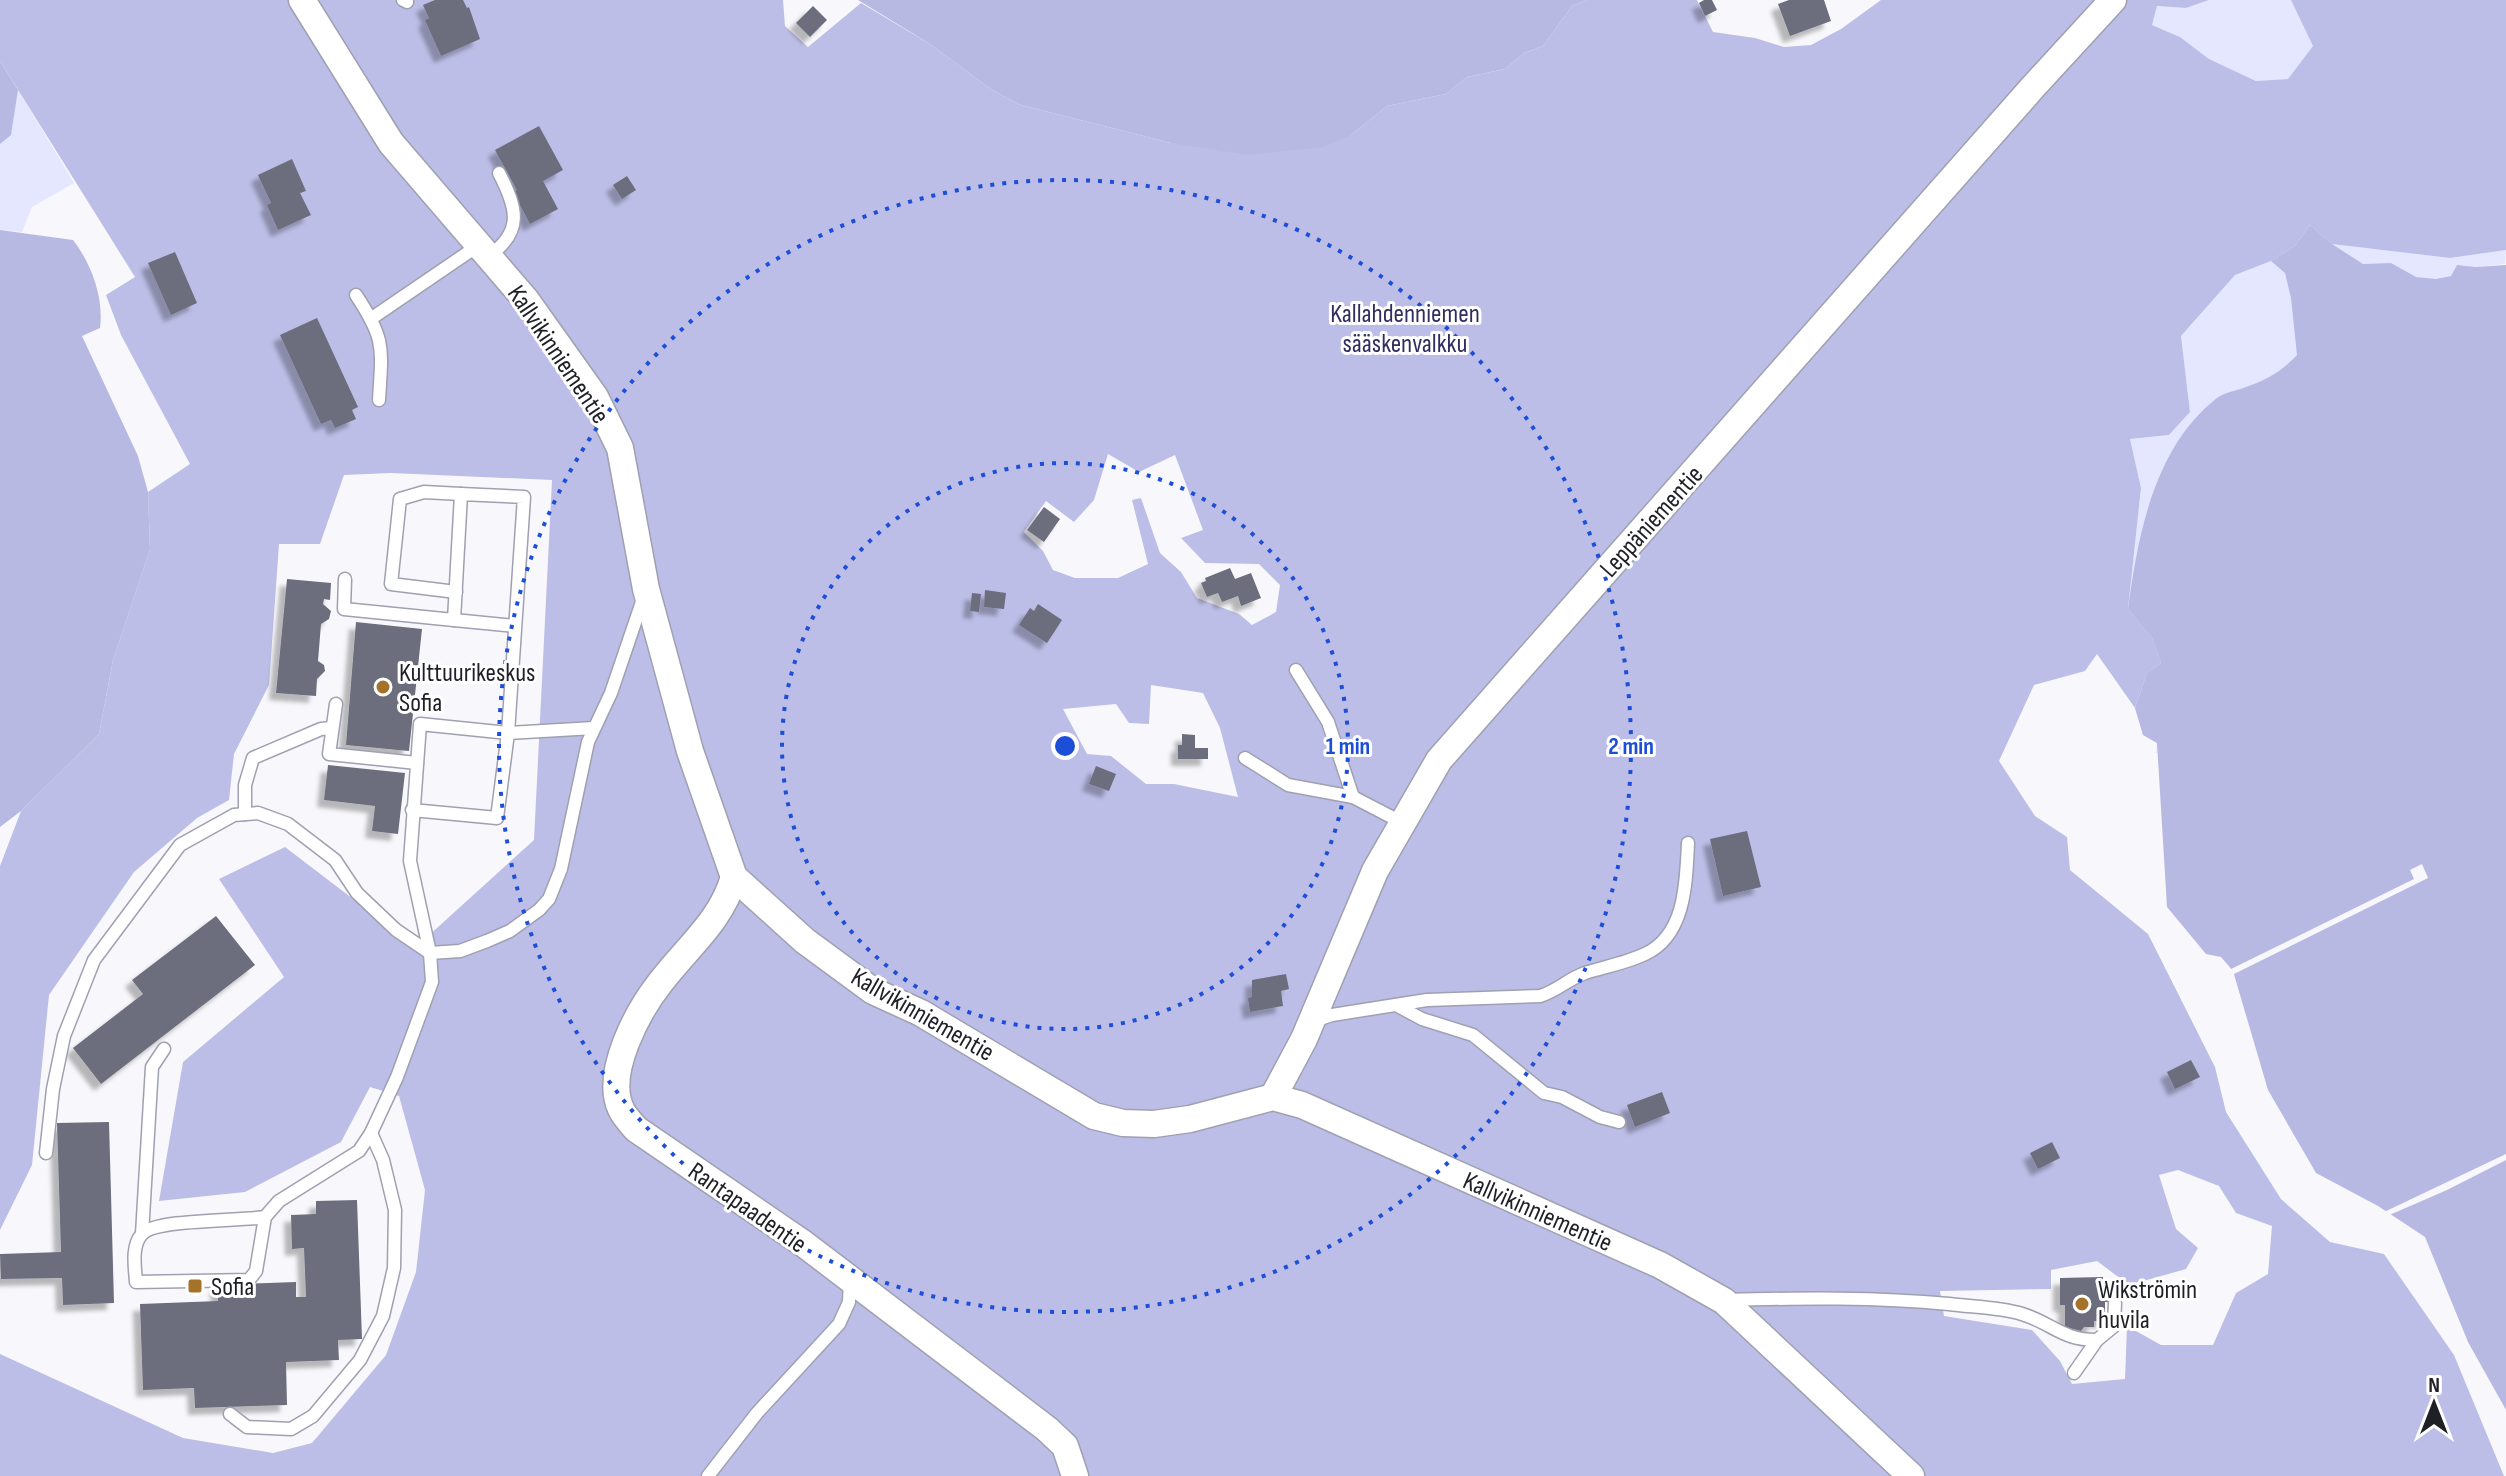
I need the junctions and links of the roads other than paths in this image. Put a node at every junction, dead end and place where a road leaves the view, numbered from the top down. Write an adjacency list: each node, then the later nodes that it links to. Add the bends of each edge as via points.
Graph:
1 (302, 0): 4 (street, Kallvikinniementie, via 391,143)
2 (2113, 0): 24 (street, Leppäniementie, via 1439,760)
3 (499, 173): 4 (lane, via 514,227 509,239)
4 (484, 250): 6 (lane); 10 (street, Kallvikinniementie, via 595,397 620,448)
5 (356, 295): 6 (lane)
6 (372, 318): 7 (lane, via 380,338)
7 (379, 400)
8 (461, 494): 11 (lane); 11 (lane, via 424,492 400,499 391,584); 13 (lane, via 524,497)
9 (345, 579): 12 (lane, via 344,609)
10 (646, 589): 17 (lane); 26 (street, Kallvikinniementie, via 690,751)
11 (456, 592): 12 (lane)
12 (454, 620): 13 (lane)
13 (515, 626): 18 (lane)
14 (1296, 670): 21 (lane, via 1328,722)
15 (336, 704): 16 (lane)
16 (332, 728): 20 (lane, via 329,754); 23 (lane, via 253,758 245,785)
17 (594, 728): 18 (lane); 27 (lane, via 549,899 498,936 460,951)
18 (508, 733): 20 (lane, via 420,724); 22 (lane, via 497,818)
19 (1245, 758): 21 (lane, via 1288,785)
20 (417, 763): 22 (lane)
21 (1353, 797): 24 (lane)
22 (412, 810): 27 (lane, via 410,861)
23 (245, 814): 27 (lane, via 288,824 335,860 357,893 396,930); 34 (lane, via 180,845 94,960 64,1036)
24 (1403, 823): 29 (street, Leppäniementie, via 1375,871)
25 (1688, 843): 28 (lane, via 1680,912 1669,936 1647,953 1575,977 1540,996)
26 (734, 877): 31 (street, Kallvikinniementie, via 805,941 873,991 921,1013 1094,1116 1154,1124); 37 (street, Rantapaadentie, via 728,899 659,984 631,1032 619,1059 620,1108 636,1129)
27 (430, 953): 33 (lane, via 432,982)
28 (1396, 1005): 29 (lane); 32 (lane, via 1473,1035 1544,1093)
29 (1311, 1022): 31 (street, Leppäniementie)
30 (164, 1049): 36 (lane, via 152,1067)
31 (1273, 1097): 38 (street, Kallvikinniementie, via 1302,1105 1660,1265)
32 (1619, 1122)
33 (371, 1133): 35 (lane, via 359,1151 279,1201); 42 (lane, via 395,1210 394,1268 383,1316 360,1360 313,1416 291,1429 247,1427)
34 (46, 1153)
35 (265, 1217): 36 (lane, via 182,1222); 36 (lane, via 256,1271 249,1280 136,1282 135,1247)
36 (142, 1234)
37 (850, 1279): 43 (lane, via 849,1302 839,1324 757,1413); 44 (street, Rantapaadentie, via 1047,1429 1065,1446)
38 (1724, 1301): 40 (lane, via 1895,1299 2023,1314 2076,1340); 45 (street, Kallvikinniementie)
39 (2115, 1303): 40 (lane, via 2114,1326)
40 (2097, 1340): 41 (lane)
41 (2074, 1373)
42 (230, 1414)
43 (708, 1476)
44 (1075, 1476)
45 (1911, 1476)

